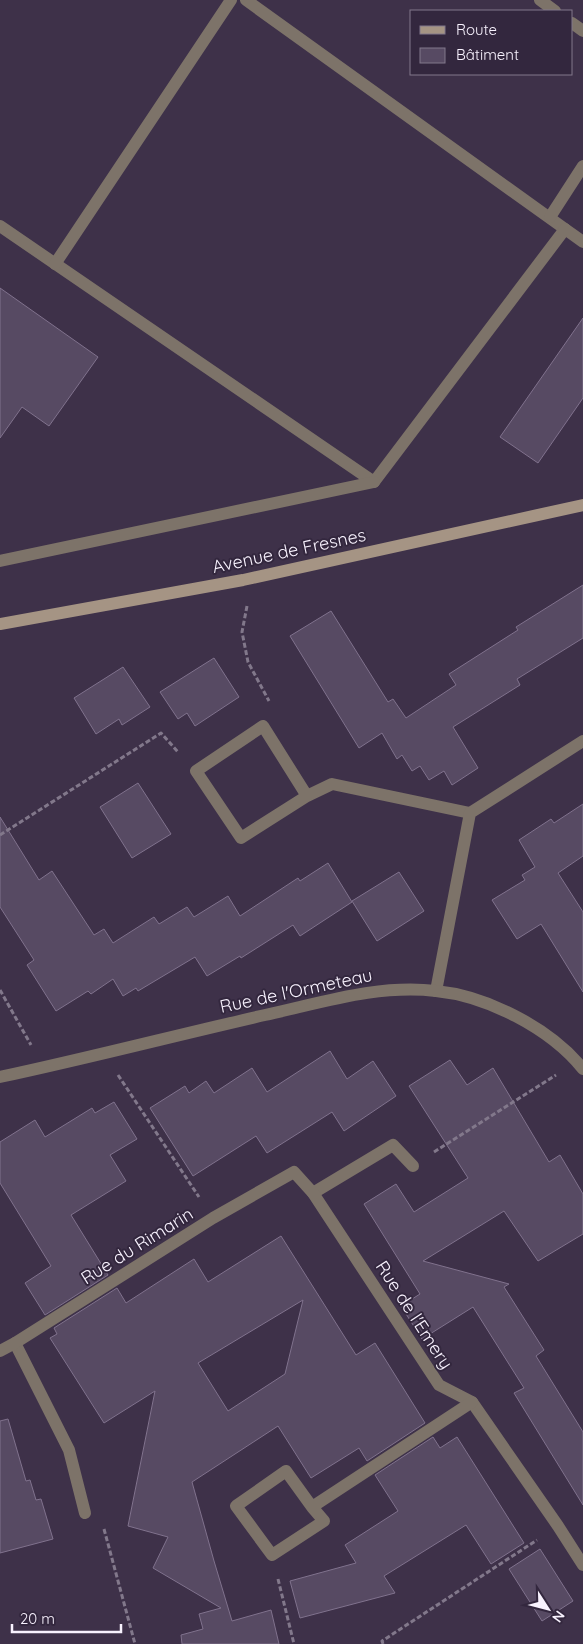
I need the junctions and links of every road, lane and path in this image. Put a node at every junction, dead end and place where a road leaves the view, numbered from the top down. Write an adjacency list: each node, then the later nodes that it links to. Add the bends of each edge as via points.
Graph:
1 (231, 0): 10 (street)
2 (246, 0): 6 (street)
3 (540, 0): 4 (street)
4 (554, 10)
5 (583, 166): 6 (street)
6 (550, 218): 8 (street)
7 (0, 226): 10 (street)
8 (565, 229): 9 (street); 11 (street)
9 (583, 242)
10 (55, 264): 11 (street)
11 (374, 482): 13 (street)
12 (583, 505): 14 (street, Avenue de Fresnes)
13 (0, 562)
14 (243, 580): 15 (street, Avenue de Fresnes); 16 (path, via 248,597 242,632 248,662 272,708)
15 (0, 624)
16 (263, 726): 18 (street); 19 (street)
17 (583, 741): 20 (street)
18 (196, 771): 19 (street, via 241,838); 21 (path, via 161,733)
19 (307, 796): 20 (street, via 332,784)
20 (470, 813): 23 (street)
21 (0, 835)
22 (0, 990): 26 (path)
23 (436, 991): 24 (street, Rue de l'Ormeteau, via 374,991); 25 (street, Rue de l'Ormeteau, via 503,1010 533,1025)
24 (103, 1052): 26 (street, Rue de l'Ormeteau); 31 (path)
25 (580, 1065): 28 (path)
26 (44, 1067): 27 (street, Rue de l'Ormeteau)
27 (0, 1076)
28 (413, 1166): 30 (street, via 393,1145)
29 (294, 1172): 30 (street, Rue de l'Emery); 31 (street, Rue du Rimarin)
30 (313, 1192): 34 (street, Rue de l'Emery, via 439,1385)
31 (213, 1218): 32 (street, Rue du Rimarin)
32 (15, 1344): 33 (street, Rue du Rimarin); 36 (street, via 69,1450)
33 (0, 1351)
34 (472, 1402): 35 (street); 37 (street, Rue de l'Emery)
35 (312, 1507): 38 (street, via 324,1520); 38 (street, via 286,1471 236,1506)
36 (85, 1513): 40 (path, via 102,1524)
37 (558, 1526): 39 (street, Rue de l'Emery); 42 (path, via 382,1641)
38 (272, 1556): 41 (path)
39 (583, 1565)
40 (136, 1644)
41 (294, 1644)
42 (383, 1644)

